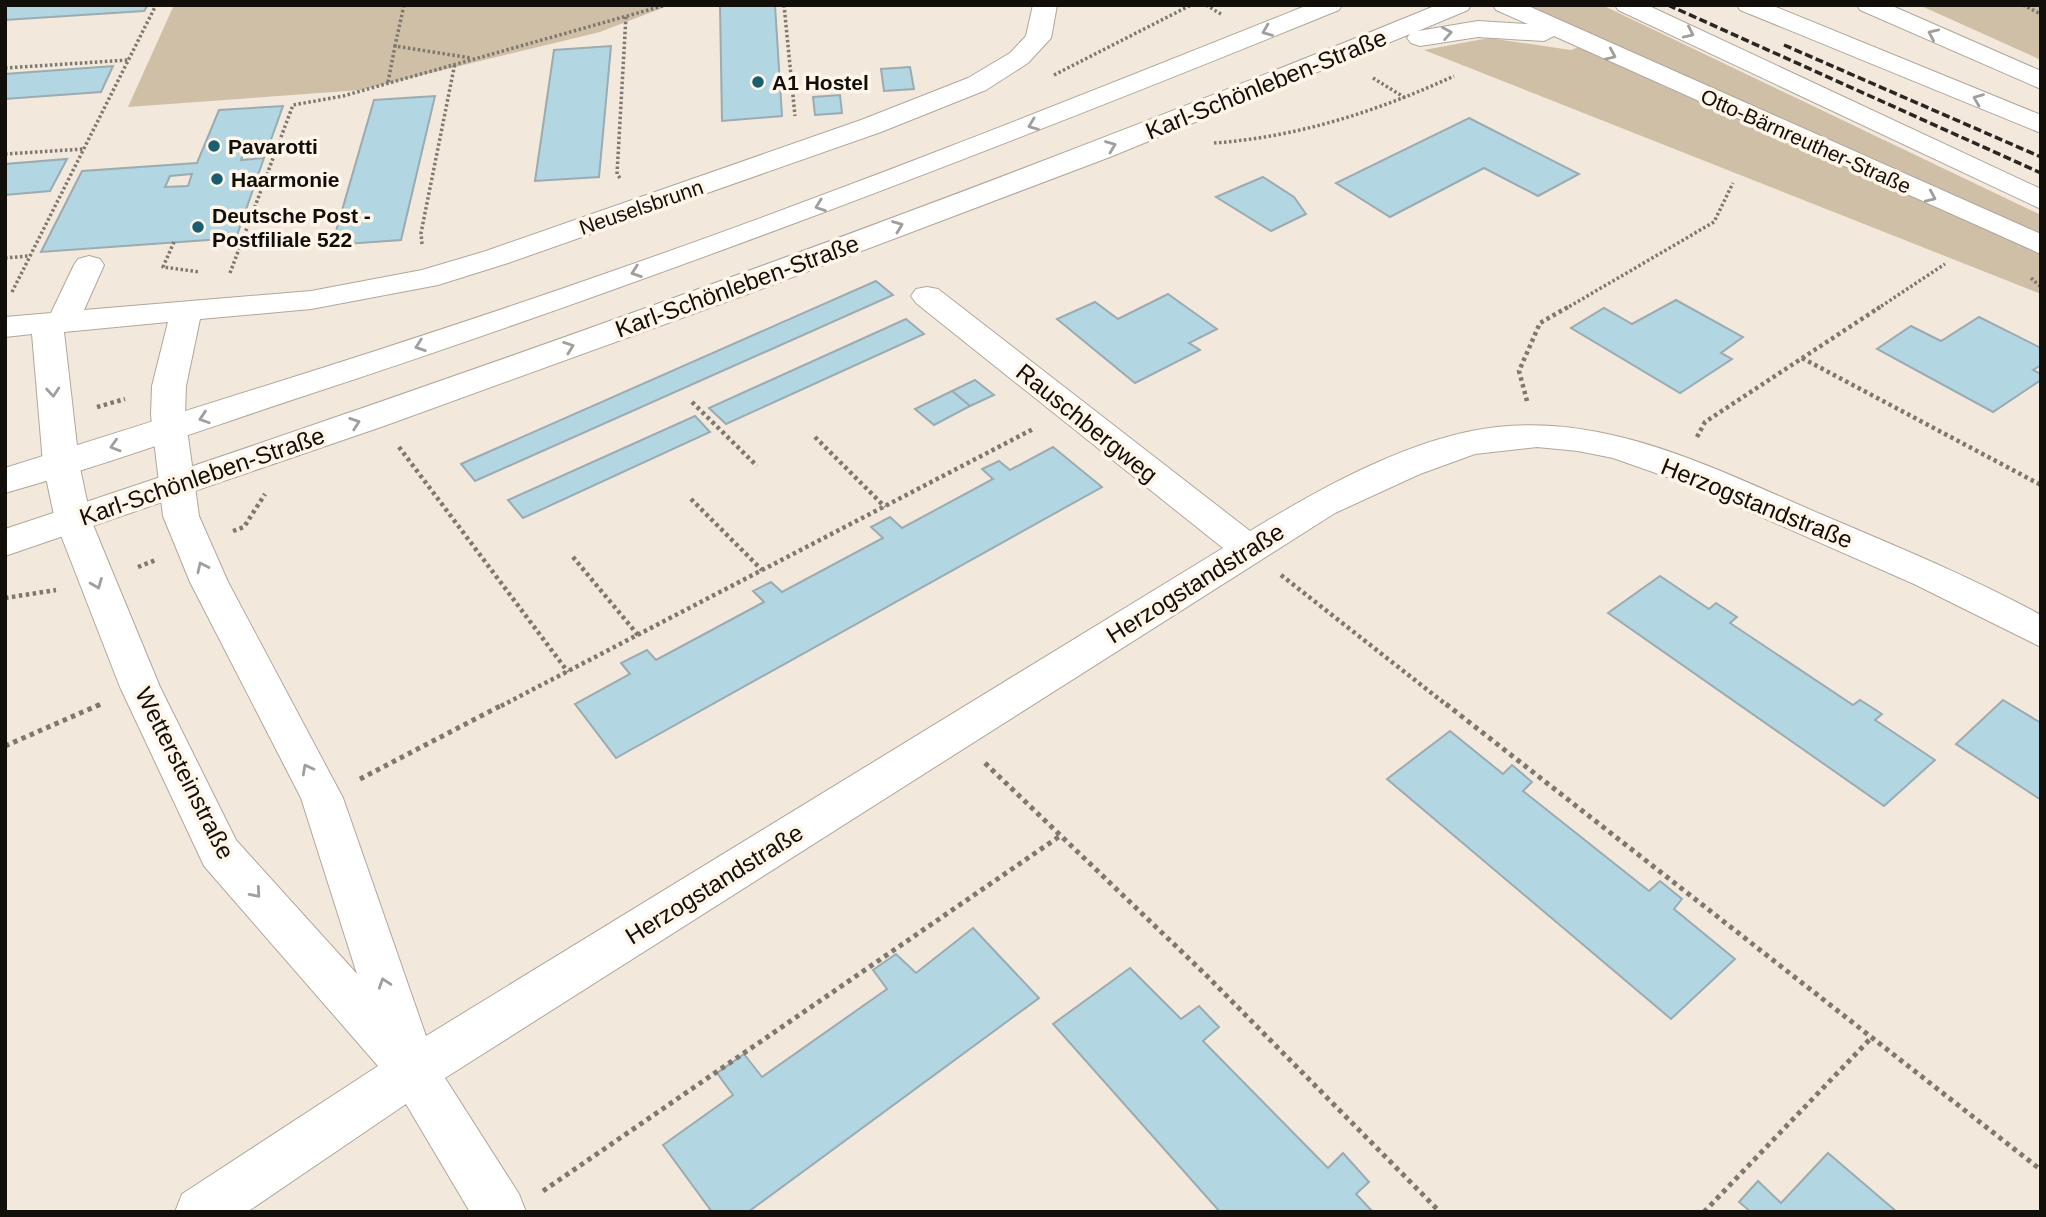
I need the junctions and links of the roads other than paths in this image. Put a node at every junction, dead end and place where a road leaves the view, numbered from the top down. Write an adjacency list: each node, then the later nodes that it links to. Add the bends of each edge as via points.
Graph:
1 (1045, 5): 16 (street, Neuselsbrunn, via 1038,38 1019,58 977,83 820,144 427,278 311,300)
2 (1459, 5): 9 (street, Karl-Schönleben-Straße)
3 (1505, 5): 8 (street, Otto-Bärnreuther-Straße)
4 (1627, 5): 12 (street, Otto-Bärnreuther-Straße, one-way to 12)
5 (1749, 5): 11 (street, one-way to 5)
6 (1869, 5): 10 (street, one-way to 6)
7 (1316, 9): 19 (street, Karl-Schönleben-Straße, one-way to 19, via 1072,110 700,250)
8 (1571, 37): 9 (street, Otto-Bärnreuther-Straße, one-way to 8, via 1463,30 1511,29); 13 (street, Otto-Bärnreuther-Straße, one-way to 13)
9 (1333, 58): 22 (street, Karl-Schönleben-Straße, one-way to 9, via 754,280)
10 (2041, 81)
11 (2041, 125)
12 (2041, 200)
13 (2041, 246)
14 (89, 265): 17 (street)
15 (927, 296): 25 (street, Rauschbergweg)
16 (186, 313): 17 (street, Neuselsbrunn); 19 (street, via 169,386)
17 (55, 324): 18 (street, Neuselsbrunn); 20 (street, one-way to 20)
18 (5, 327)
19 (169, 429): 20 (street, Karl-Schönleben-Straße, one-way to 20); 22 (street, Wettersteinstraße)
20 (61, 463): 21 (street, Karl-Schönleben-Straße); 23 (street, Wettersteinstraße)
21 (5, 481)
22 (174, 485): 23 (street, Karl-Schönleben-Straße); 27 (street, Wettersteinstraße, one-way to 22, via 322,798 199,562)
23 (72, 520): 24 (street, Karl-Schönleben-Straße); 27 (street, Wettersteinstraße, one-way to 27, via 141,687 220,853)
24 (5, 543)
25 (1248, 549): 26 (street, Herzogstandstraße, via 1322,504 1447,450 1495,438 1536,436 1606,444 1681,469 1920,571); 27 (street, Herzogstandstraße)
26 (2041, 633)
27 (413, 1071): 28 (street, Wettersteinstraße); 29 (street, Herzogstandstraße)
28 (518, 1204)
29 (201, 1212)

